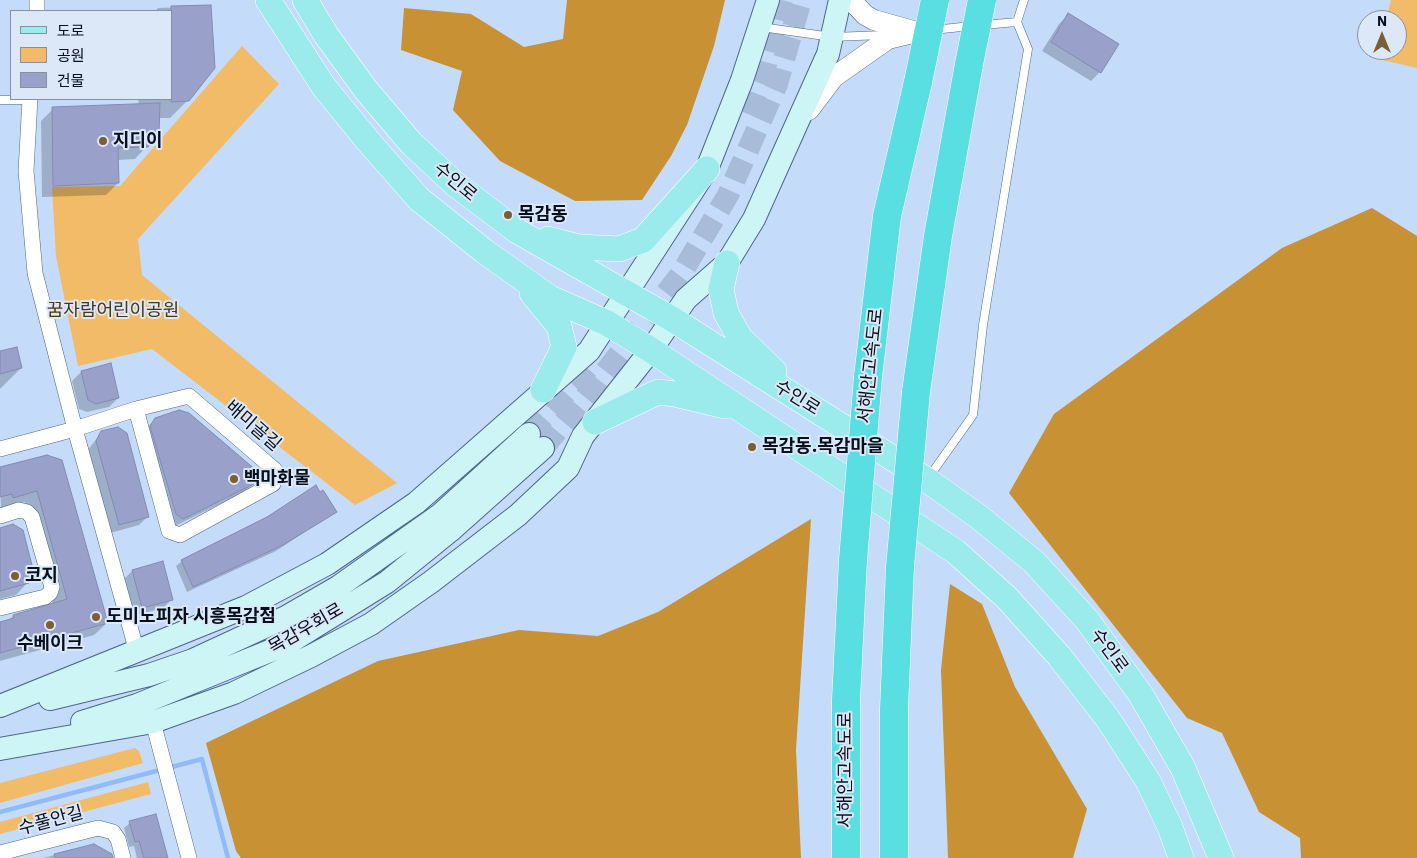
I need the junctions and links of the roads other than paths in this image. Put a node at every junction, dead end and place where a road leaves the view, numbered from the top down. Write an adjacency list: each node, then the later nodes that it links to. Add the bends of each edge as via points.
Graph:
1 (268, 0): 18 (main road, 수인로, via 324,87 419,199)
2 (305, 0): 16 (main road, 수인로, via 366,90 411,143 455,184)
3 (768, 0): 10 (main road)
4 (840, 0): 12 (main road)
5 (851, 0): 11 (street, via 874,20)
6 (935, 0): 41 (highway, 서해안고속도로, bridge, via 888,216 868,377 853,560 846,700)
7 (982, 0): 42 (highway, bridge, via 938,236 916,392 900,567 894,709)
8 (1024, 0): 9 (lane)
9 (1018, 22): 11 (lane); 30 (lane, via 1028,49 983,325 973,415)
10 (760, 27): 12 (lane); 15 (main road)
11 (917, 32): 12 (lane); 14 (street, via 888,39 834,77)
12 (832, 37): 14 (main road, via 828,54)
13 (30, 100): 28 (street, via 26,171 35,273)
14 (797, 125): 17 (main road, via 754,219)
15 (707, 169): 16 (main road, via 643,240 619,250 579,247); 19 (main road)
16 (517, 231): 19 (main road, 수인로)
17 (727, 263): 20 (main road, via 686,299); 24 (main road, via 721,289 726,313 740,338)
18 (518, 275): 21 (main road, 수인로, via 550,298); 23 (main road, via 559,326 564,346)
19 (627, 293): 20 (main road, 수인로); 21 (main road)
20 (672, 319): 22 (main road); 24 (main road, 수인로)
21 (608, 324): 22 (main road, 수인로); 23 (main road, via 589,351)
22 (651, 350): 26 (main road, 수인로); 27 (main road)
23 (543, 390): 33 (main road, via 416,503 327,564 246,607)
24 (807, 404): 30 (main road, 수인로)
25 (136, 409): 25 (street, 배미골길, via 189,396 275,470 273,484 180,534 169,531); 28 (street, 배미골길)
26 (743, 411): 27 (main road, via 658,392); 43 (main road, 수인로, via 956,552 1007,598 1059,656 1108,719 1148,781)
27 (595, 422): 36 (main road, via 583,436 568,468 518,515 378,619 234,693)
28 (75, 429): 29 (street, 배미골길); 33 (street)
29 (0, 449)
30 (926, 480): 44 (main road, 수인로, via 979,517 1034,562 1087,620 1141,695 1183,768)
31 (0, 516): 32 (street, via 19,510 32,517 52,586 45,596)
32 (0, 608)
33 (137, 652): 34 (main road)
34 (0, 706)
35 (0, 710): 37 (main road, 목감우회로, via 149,675 193,660 286,617 338,587 536,441 450,532 386,582 287,644 137,705)
36 (153, 722): 37 (main road); 40 (street)
37 (0, 748)
38 (0, 853): 39 (street, 수풀안길, via 98,828 113,832)
39 (123, 858)
40 (189, 858)
41 (846, 858)
42 (894, 858)
43 (1181, 858)
44 (1221, 858)

